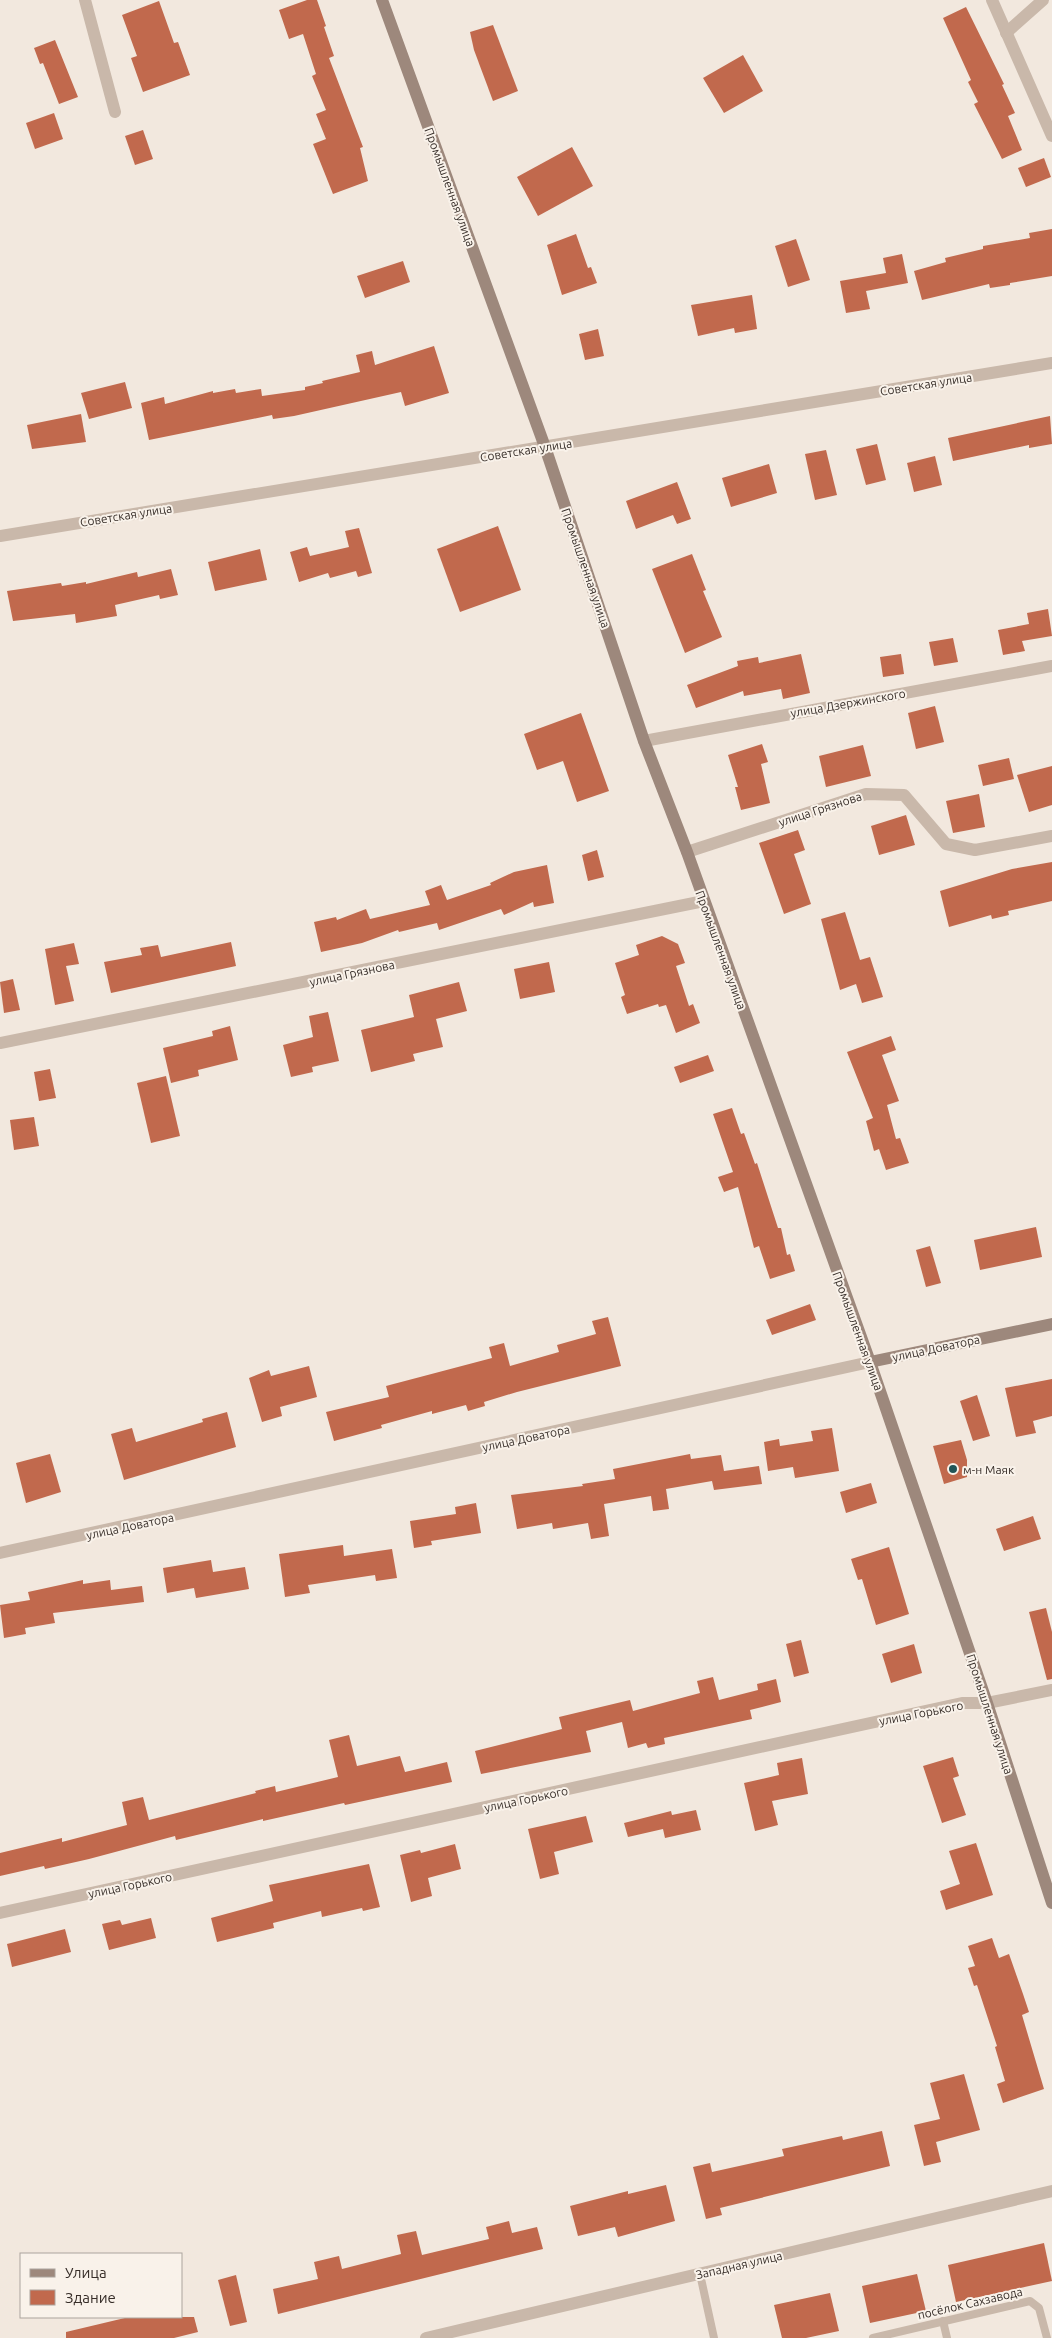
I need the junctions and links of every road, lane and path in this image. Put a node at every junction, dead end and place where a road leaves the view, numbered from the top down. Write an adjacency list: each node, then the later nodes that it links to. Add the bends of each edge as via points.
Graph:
1 (85, 0): 6 (street)
2 (382, 0): 9 (main road, Промышленная улица)
3 (992, 0): 5 (street)
4 (1043, 0): 5 (street)
5 (1006, 33): 7 (street)
6 (115, 112)
7 (1052, 136)
8 (1052, 364): 9 (street, Советская улица)
9 (545, 447): 10 (street, Советская улица); 12 (main road, Промышленная улица)
10 (0, 536)
11 (1052, 666): 12 (street, улица Дзержинского)
12 (644, 741): 14 (main road, Промышленная улица)
13 (1052, 836): 14 (street, улица Грязнова, via 975,850 946,844 904,795 866,794)
14 (687, 852): 15 (main road, Промышленная улица)
15 (704, 902): 16 (street, улица Грязнова); 18 (main road, Промышленная улица)
16 (0, 1043)
17 (1052, 1324): 18 (main road, улица Доватора)
18 (870, 1362): 19 (street, улица Доватора); 21 (main road, Промышленная улица)
19 (0, 1554)
20 (1052, 1690): 21 (street, улица Горького)
21 (987, 1703): 22 (main road, Промышленная улица); 23 (street, улица Горького, via 962,1703)
22 (1052, 1903)
23 (0, 1912)
24 (1052, 2191): 25 (street, Западная улица)
25 (700, 2274): 27 (street, Западная улица); 28 (lane)
26 (943, 2321): 29 (lane, посёлок Сахзавода); 30 (lane); 31 (lane, посёлок Сахзавода, via 1030,2301 1039,2308)
27 (426, 2338)
28 (714, 2338)
29 (873, 2338)
30 (947, 2338)
31 (1047, 2338)

